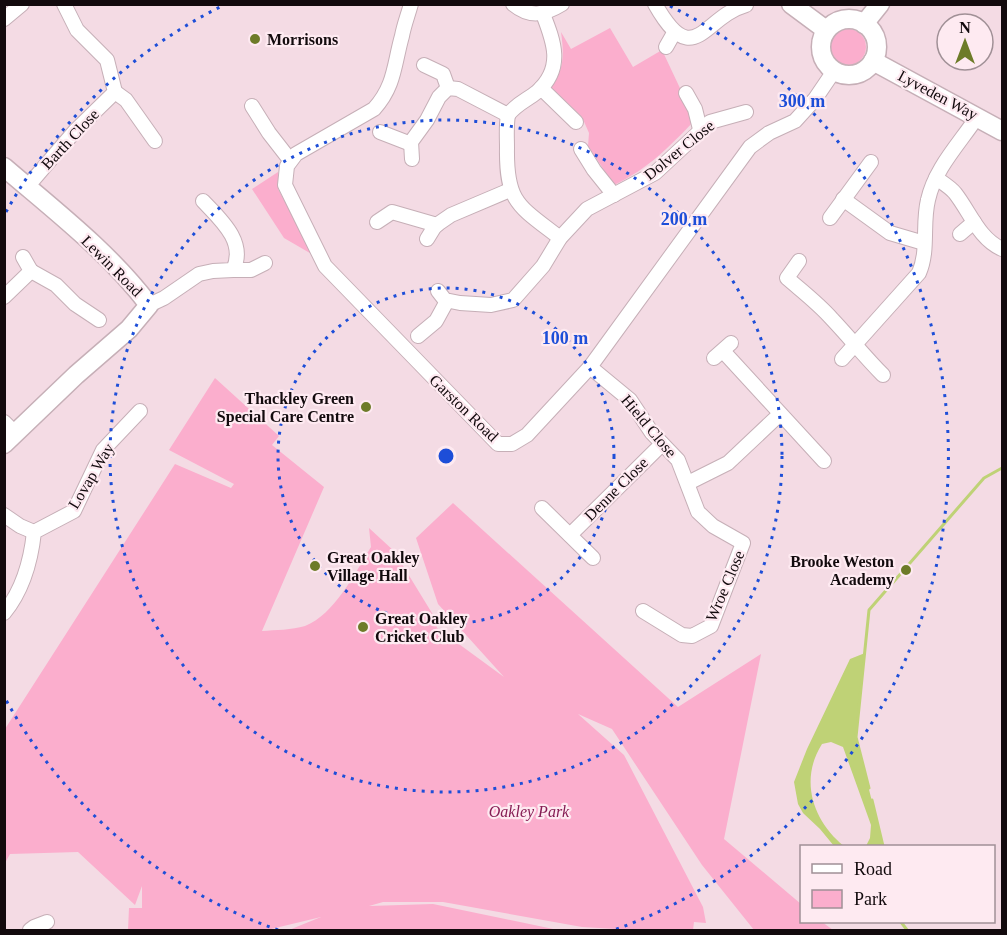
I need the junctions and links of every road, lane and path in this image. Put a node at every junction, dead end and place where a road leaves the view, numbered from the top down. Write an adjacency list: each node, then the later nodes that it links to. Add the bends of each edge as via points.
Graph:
1 (22, 4): 11 (street)
2 (64, 4): 21 (street, via 80,34 107,60)
3 (411, 4): 35 (street, via 393,79 380,102)
4 (513, 4): 10 (street, via 533,15)
5 (562, 4): 10 (street)
6 (655, 4): 14 (street)
7 (791, 4): 13 (street)
8 (880, 4): 12 (street)
9 (746, 5): 14 (street, via 730,11 701,34 682,37)
10 (543, 14): 20 (street, via 555,58)
11 (4, 19)
12 (864, 24): 13 (street, via 848,19); 16 (street, via 876,41)
13 (826, 30): 18 (street, via 821,52)
14 (674, 33): 15 (street)
15 (666, 47)
16 (873, 61): 18 (street, via 859,73); 25 (street, Lyveden Way)
17 (424, 65): 19 (street, via 443,74)
18 (834, 71): 65 (street, Garston Road, via 795,121 750,147)
19 (447, 88): 24 (street, via 458,89); 32 (street)
20 (541, 88): 24 (street, via 514,106); 27 (street)
21 (115, 92): 31 (street, via 126,100); 39 (street, Barth Close)
22 (686, 93): 28 (street)
23 (252, 106): 35 (street)
24 (508, 115): 40 (street)
25 (978, 117): 29 (street, Lyveden Way); 38 (street)
26 (738, 119): 28 (street, Dolver Close, via 710,122)
27 (576, 122)
28 (700, 129): 41 (street, Dolver Close, via 656,173)
29 (1002, 130)
30 (380, 132): 32 (street)
31 (155, 141)
32 (411, 144): 34 (street)
33 (582, 149): 41 (street)
34 (412, 159)
35 (290, 160): 65 (street, Garston Road, via 285,185 325,266 498,444 512,444 527,435)
36 (871, 162): 42 (street)
37 (4, 167): 39 (street, Lewin Road)
38 (936, 178): 46 (street, via 954,191); 51 (street, via 926,207)
39 (27, 187): 59 (street, Lewin Road, via 105,256)
40 (510, 190): 47 (street); 50 (street, via 527,212)
41 (614, 195): 50 (street, Dolver Close, via 587,209)
42 (843, 200): 44 (street); 51 (street, via 890,233)
43 (203, 201): 56 (street, via 232,235 237,255)
44 (830, 218)
45 (377, 222): 47 (street, via 392,212)
46 (974, 222): 48 (street); 52 (street)
47 (437, 225): 49 (street)
48 (960, 234)
49 (427, 238)
50 (560, 238): 61 (street, Dolver Close, via 543,266 513,300 491,305 443,296 436,321)
51 (924, 243): 62 (street, via 919,273)
52 (1002, 249)
53 (23, 257): 57 (street)
54 (799, 261): 62 (street, via 781,274)
55 (265, 263): 56 (street, via 251,270)
56 (233, 270): 59 (street, via 199,274)
57 (31, 271): 58 (street); 60 (street, via 56,285)
58 (4, 297)
59 (149, 305): 69 (street, Lewin Road, via 129,329)
60 (99, 321)
61 (418, 336)
62 (855, 344): 64 (street); 66 (street)
63 (722, 351): 68 (street)
64 (842, 358)
65 (590, 367): 70 (street, Hield Close, via 630,400)
66 (883, 375)
67 (140, 411): 75 (street, Lovap Way, via 103,450 74,511)
68 (780, 414): 71 (street); 72 (street, via 728,463)
69 (8, 433)
70 (662, 444): 72 (street, Hield Close, via 678,460); 76 (street, Denne Close)
71 (824, 461)
72 (688, 483): 77 (street, Hield Close, via 698,512 713,526)
73 (542, 508): 76 (street)
74 (4, 515): 75 (street)
75 (34, 532): 80 (street, via 26,576)
76 (570, 535): 78 (street)
77 (743, 543): 79 (street, Wroe Close, via 711,626 692,636 682,635)
78 (593, 558)
79 (643, 611)
80 (4, 613)
81 (47, 922): 82 (street)
82 (30, 930)

